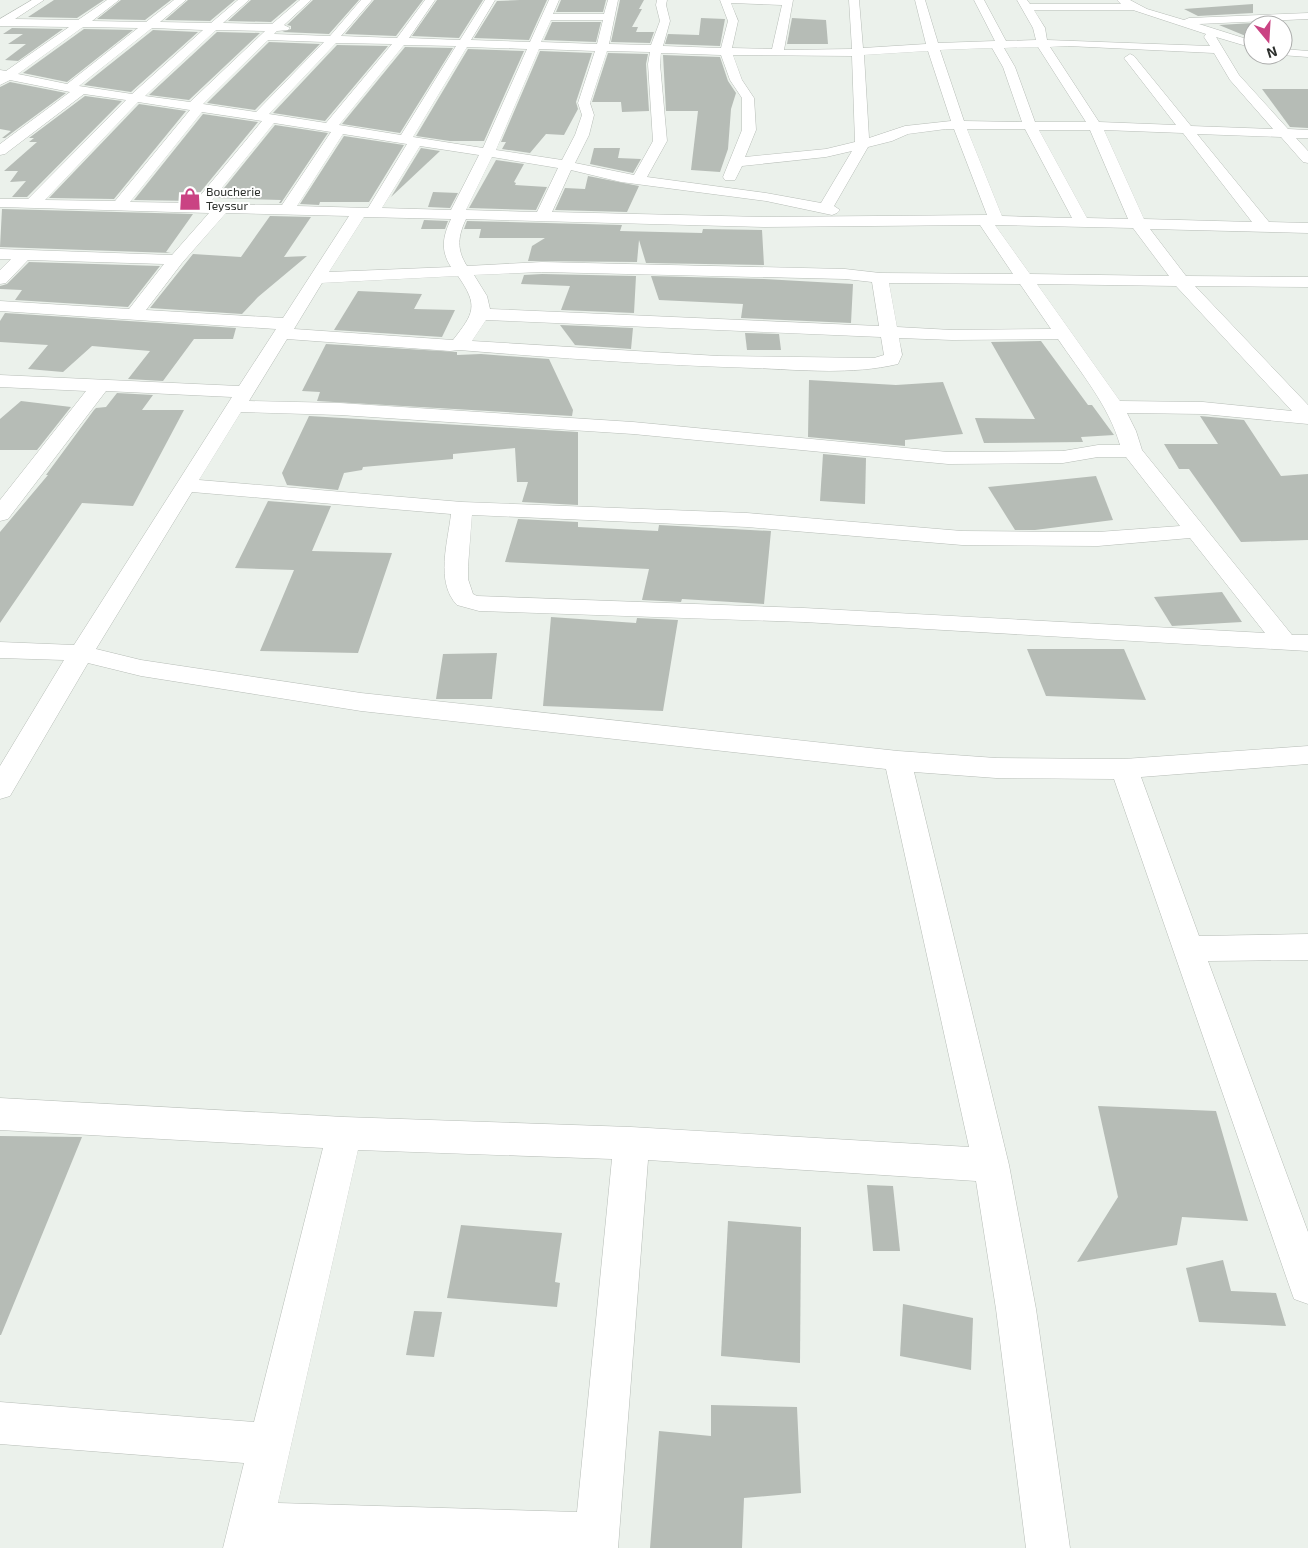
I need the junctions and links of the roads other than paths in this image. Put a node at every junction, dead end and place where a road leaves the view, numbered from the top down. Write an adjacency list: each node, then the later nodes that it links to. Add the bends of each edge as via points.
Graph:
1 (114, 0): 27 (street)
2 (180, 0): 28 (street)
3 (244, 0): 29 (street)
4 (306, 0): 30 (street)
5 (367, 0): 33 (street)
6 (430, 0): 35 (street)
7 (490, 0): 37 (street)
8 (554, 0): 23 (street)
9 (613, 0): 24 (street)
10 (662, 0): 43 (street, via 665,21)
11 (725, 0): 45 (street, via 733,21)
12 (733, 0): 17 (street)
13 (854, 0): 46 (street)
14 (920, 0): 42 (street)
15 (979, 0): 40 (street)
16 (1122, 0): 21 (street)
17 (788, 1): 48 (street)
18 (36, 2): 19 (street); 26 (street)
19 (8, 4)
20 (1024, 4): 21 (street); 38 (street, via 1039,28)
21 (1134, 13): 25 (street)
22 (1308, 16): 25 (street)
23 (546, 17): 24 (street); 39 (street)
24 (609, 18): 41 (street)
25 (1180, 22): 32 (street)
26 (2, 23): 27 (street)
27 (79, 24): 28 (street); 53 (street)
28 (148, 25): 29 (street); 54 (street)
29 (215, 27): 30 (street); 55 (street)
30 (274, 28): 33 (street); 34 (street)
31 (1117, 32): 47 (street)
32 (1212, 32): 36 (street); 44 (street, via 1210,37)
33 (336, 34): 34 (street); 35 (street); 57 (street)
34 (264, 37): 56 (street)
35 (400, 42): 37 (street); 61 (street)
36 (1243, 42)
37 (463, 44): 39 (street); 65 (street)
38 (1042, 44): 40 (street); 47 (street); 60 (street)
39 (534, 45): 41 (street); 68 (street)
40 (999, 45): 42 (street); 59 (street)
41 (602, 48): 43 (street); 71 (street, via 584,103 588,115 582,135)
42 (932, 48): 46 (street); 58 (street)
43 (656, 49): 45 (street); 72 (street, via 654,64 660,140)
44 (1217, 50): 47 (street); 63 (street, via 1234,77)
45 (726, 52): 48 (street); 70 (street, via 736,80 748,98 749,130)
46 (858, 52): 48 (street); 66 (street)
47 (1128, 52): 62 (street)
48 (777, 53)
49 (1293, 53): 50 (street)
50 (1308, 54)
51 (1293, 55): 52 (street)
52 (1308, 59)
53 (3, 77): 54 (street)
54 (75, 89): 55 (street); 67 (street)
55 (135, 98): 56 (street); 75 (street)
56 (196, 106): 57 (street); 76 (street)
57 (266, 117): 61 (street); 77 (street)
58 (959, 125): 59 (street); 66 (street, via 905,130); 85 (street)
59 (1030, 126): 60 (street); 86 (street)
60 (1095, 126): 62 (street); 87 (street)
61 (334, 128): 65 (street); 79 (street)
62 (1187, 130): 63 (street); 88 (street)
63 (1285, 133): 64 (street); 69 (street)
64 (1308, 134)
65 (411, 140): 68 (street); 80 (street)
66 (862, 144): 70 (street, via 812,155); 82 (street)
67 (0, 151)
68 (488, 152): 71 (street); 81 (street)
69 (1308, 159)
70 (737, 162): 73 (street)
71 (566, 165): 72 (street); 83 (street)
72 (641, 189): 73 (street); 84 (street)
73 (723, 192): 82 (street)
74 (0, 203): 75 (street)
75 (32, 204): 76 (street)
76 (118, 207): 77 (street)
77 (198, 208): 78 (street)
78 (221, 209): 79 (street); 92 (street)
79 (286, 211): 80 (street)
80 (366, 211): 81 (street); 94 (street)
81 (458, 214): 83 (street); 93 (street, via 451,236 451,249)
82 (829, 214): 84 (street); 85 (street)
83 (543, 216): 84 (street)
84 (633, 218)
85 (991, 220): 86 (street); 97 (street)
86 (1082, 222): 87 (street)
87 (1138, 224): 88 (street); 98 (street)
88 (1265, 228): 89 (street)
89 (1308, 228)
90 (0, 254): 91 (street)
91 (24, 255): 92 (street); 96 (street)
92 (176, 260): 102 (street)
93 (463, 272): 94 (street); 95 (street, via 542,267 845,274); 101 (street, via 475,290)
94 (317, 278): 103 (street)
95 (880, 278): 97 (street); 104 (street)
96 (0, 279)
97 (1025, 280): 98 (street); 105 (street)
98 (1181, 281): 99 (street); 111 (street)
99 (1308, 282)
100 (0, 306): 102 (street)
101 (480, 314): 104 (street); 106 (street)
102 (134, 315): 103 (street)
103 (284, 329): 106 (street, via 450,346); 109 (street)
104 (889, 331): 105 (street, via 952,335); 106 (street, via 891,360 874,364 738,364)
105 (1065, 334): 110 (street)
106 (459, 344)
107 (3, 385): 108 (street)
108 (100, 386): 109 (street); 115 (street)
109 (238, 399): 112 (street, via 340,409 633,428 948,458 1063,457 1098,451); 113 (street)
110 (1114, 407): 111 (street, via 1203,408); 112 (street)
111 (1308, 417)
112 (1132, 452): 116 (street)
113 (186, 485): 114 (street); 119 (street)
114 (462, 508): 116 (street, via 747,520 954,538 1033,540); 117 (street, via 456,581 467,602 479,604 804,614)
115 (0, 514)
116 (1195, 531): 117 (street)
117 (1296, 642)
118 (0, 650): 119 (street)
119 (81, 652): 121 (street, via 141,668 361,702); 123 (street)
120 (1308, 756): 122 (street)
121 (898, 761): 122 (street, via 996,768); 129 (street)
122 (1124, 769): 125 (street)
123 (0, 789)
124 (1308, 947): 125 (street)
125 (1188, 949): 130 (street)
126 (0, 1114): 127 (street)
127 (344, 1133): 128 (street); 132 (street)
128 (631, 1143): 129 (street); 134 (street)
129 (991, 1165): 135 (street, via 1016,1309)
130 (1308, 1285)
131 (0, 1423): 132 (street)
132 (270, 1444): 133 (street)
133 (248, 1536): 134 (street)
134 (596, 1542)
135 (1048, 1548)

